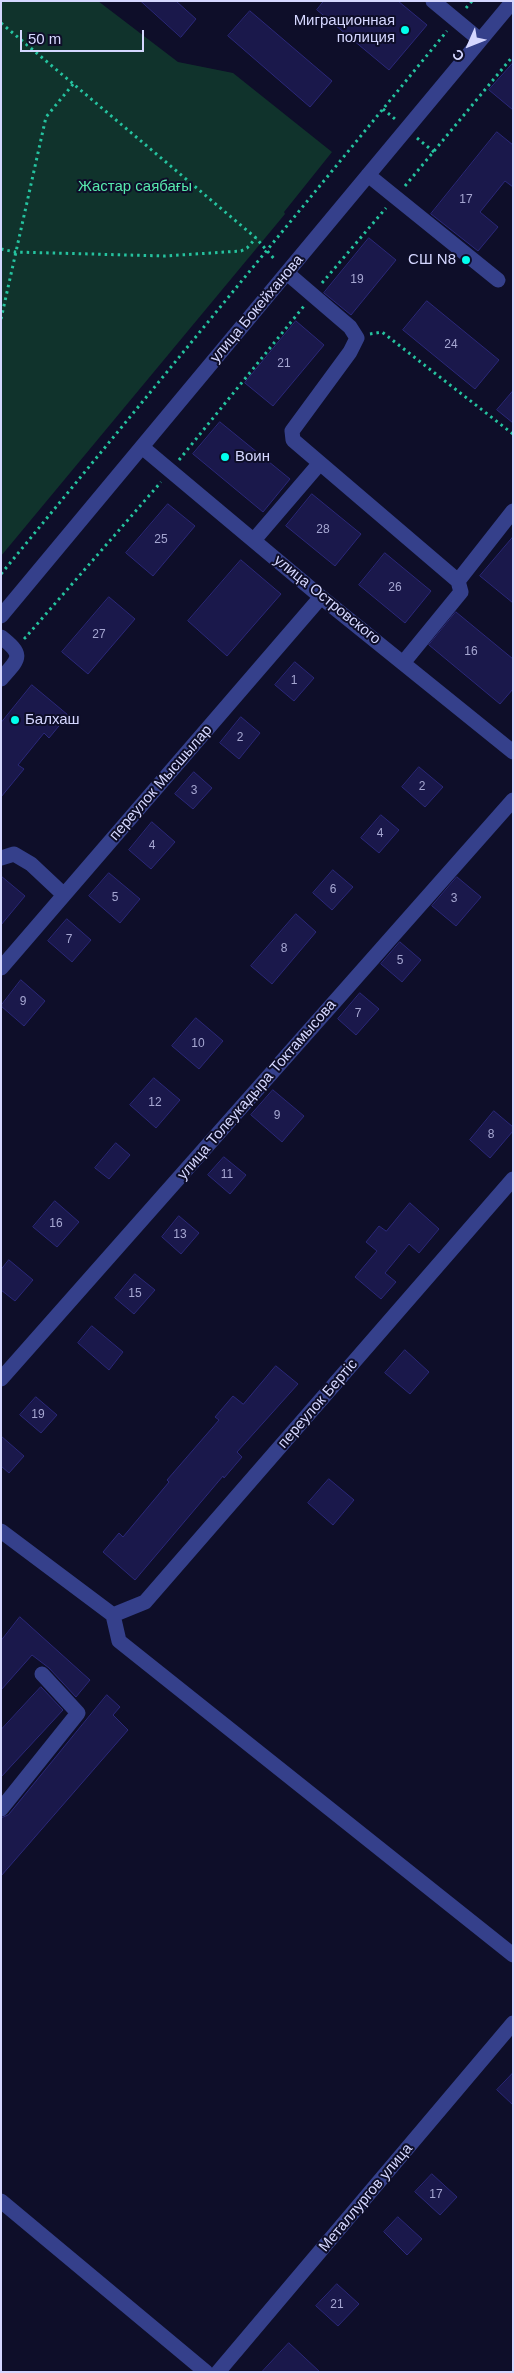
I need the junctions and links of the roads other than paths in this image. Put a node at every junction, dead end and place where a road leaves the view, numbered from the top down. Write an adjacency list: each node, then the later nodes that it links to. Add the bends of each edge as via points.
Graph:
1 (433, 1): 3 (street)
2 (512, 1): 3 (street, улица Бокейханова)
3 (480, 40): 4 (street, улица Бокейханова)
4 (368, 176): 5 (street, улица Бокейханова); 6 (street)
5 (287, 273): 7 (street, улица Бокейханова); 8 (street, via 350,327 357,338 292,430 293,440)
6 (498, 280)
7 (142, 447): 10 (street, улица Островского); 13 (street, улица Бокейханова)
8 (320, 463): 10 (street); 11 (street)
9 (513, 511): 11 (street)
10 (254, 540): 12 (street, улица Островского)
11 (458, 581): 15 (street, via 461,592)
12 (321, 597): 15 (street, улица Островского); 20 (street, переулок Мысшылар)
13 (1, 616)
14 (1, 637): 16 (street, via 16,648 18,655)
15 (403, 663): 17 (street, улица Островского)
16 (1, 679)
17 (513, 752)
18 (513, 800): 23 (street, улица Толеукадыра Токтамысова)
19 (1, 858): 20 (street, via 14,854 31,864)
20 (64, 896): 21 (street, переулок Мысшылар)
21 (1, 968)
22 (513, 1179): 25 (street, переулок Бертіс, via 145,1602)
23 (1, 1379)
24 (1, 1531): 25 (street)
25 (113, 1615): 28 (street, via 119,1641)
26 (42, 1674): 27 (street, via 78,1713)
27 (1, 1809)
28 (513, 1955)
29 (513, 2024): 32 (street, Металлургов улица)
30 (1, 2201): 31 (street)
31 (206, 2372)
32 (218, 2372)

